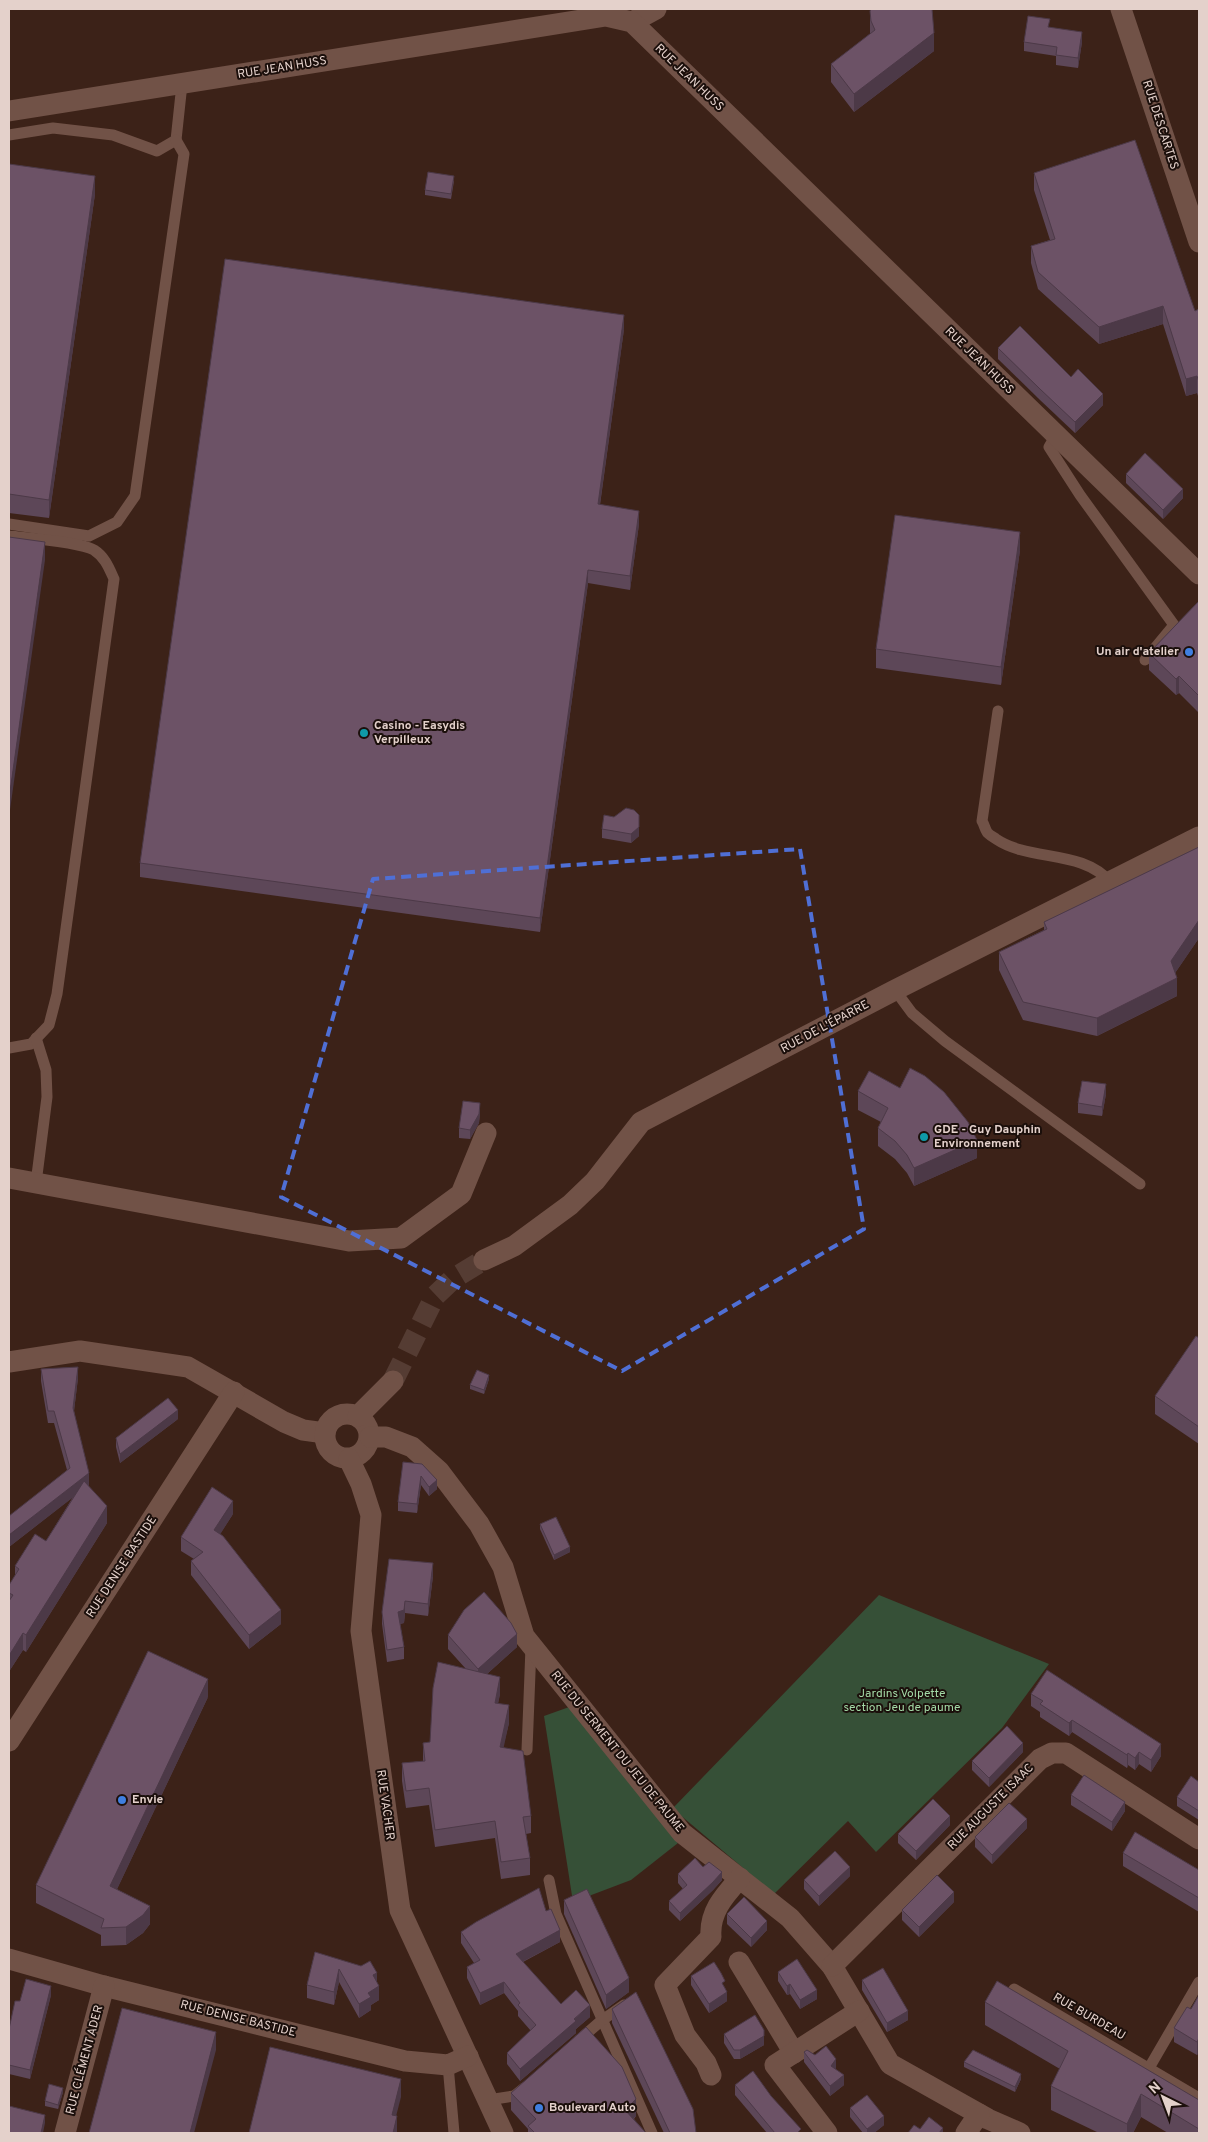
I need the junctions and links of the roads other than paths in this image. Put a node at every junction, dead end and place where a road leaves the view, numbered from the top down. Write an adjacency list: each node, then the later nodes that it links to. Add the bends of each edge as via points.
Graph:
1 (656, 9): 3 (street)
2 (1121, 9): 8 (street, RUE DESCARTES)
3 (632, 22): 4 (street, RUE JEAN HUSS, via 606,16); 9 (street, RUE JEAN HUSS)
4 (182, 84): 5 (street, RUE JEAN HUSS); 7 (lane)
5 (9, 111)
6 (9, 135): 7 (lane, via 53,128 113,135 157,151)
7 (176, 140): 10 (lane, via 184,154 135,496 118,522 90,536)
8 (1199, 242)
9 (1056, 435): 12 (street, RUE JEAN HUSS); 13 (lane, via 1049,447 1174,625)
10 (9, 524)
11 (9, 536): 18 (lane, via 93,550 107,562 114,579 57,994 49,1025)
12 (1199, 574)
13 (1145, 660)
14 (998, 711): 16 (lane, via 982,821 987,833 1006,845 1064,858 1101,872)
15 (1199, 837): 16 (street, RUE DE L'ÉPARRE)
16 (1110, 882): 17 (street, RUE DE L'ÉPARRE)
17 (894, 990): 23 (lane, via 912,1012 945,1041); 24 (street, RUE DE L'ÉPARRE, via 641,1122 595,1181 570,1205 514,1246)
18 (36, 1038): 19 (lane, via 31,1044); 22 (lane, via 46,1070 47,1097)
19 (9, 1048)
20 (486, 1132): 22 (street, via 461,1194 401,1238 349,1241)
21 (9, 1178): 22 (street)
22 (36, 1182)
23 (1140, 1184)
24 (484, 1260)
25 (9, 1362): 27 (street, via 80,1351 188,1367)
26 (393, 1381): 28 (street)
27 (234, 1392): 29 (street, via 284,1422 303,1430); 33 (street, RUE DENISE BASTIDE)
28 (358, 1416): 29 (street, via 337,1416); 30 (street, via 367,1425)
29 (325, 1433): 31 (street, via 331,1452)
30 (370, 1437): 31 (street, via 362,1453); 32 (street, RUE DU SERMENT DU JEU DE PAUME, via 386,1437 412,1447 445,1478 479,1524 503,1567 524,1636)
31 (349, 1459): 49 (street, RUE VACHER, via 371,1515 361,1631 400,1910)
32 (531, 1645): 34 (lane); 36 (street, RUE DU SERMENT DU JEU DE PAUME, via 682,1833)
33 (9, 1741)
34 (527, 1750)
35 (1199, 1839): 40 (street, RUE AUGUSTE ISAAC, via 1066,1753 1052,1752 1040,1759)
36 (740, 1878): 40 (street, RUE DU SERMENT DU JEU DE PAUME, via 790,1918); 52 (street, via 715,1911 711,1937 664,1985 685,2035)
37 (548, 1880): 46 (lane, via 556,1914)
38 (9, 1959): 42 (street, RUE DENISE BASTIDE)
39 (739, 1962): 48 (street)
40 (832, 1966): 45 (street, RUE DU SERMENT DU JEU DE PAUME)
41 (1199, 1982): 51 (lane)
42 (104, 1986): 50 (street, RUE DENISE BASTIDE, via 405,2061); 57 (street, RUE CLÉMENT ADER)
43 (1014, 1989): 51 (lane, RUE BURDEAU)
44 (636, 1997): 46 (lane)
45 (859, 2011): 48 (street); 56 (street, RUE DU SERMENT DU JEU DE PAUME, via 890,2064)
46 (601, 2021): 47 (lane); 60 (lane)
47 (572, 2046)
48 (794, 2053): 61 (street, via 775,2065)
49 (468, 2056): 50 (street, RUE DENISE BASTIDE); 55 (street, RUE VACHER)
50 (448, 2065): 58 (lane)
51 (1149, 2068): 54 (lane, RUE BURDEAU)
52 (711, 2074)
53 (536, 2077): 55 (lane, via 514,2096)
54 (1199, 2098)
55 (488, 2100): 59 (street, RUE VACHER)
56 (979, 2114): 62 (street); 63 (street, RUE DU SERMENT DU JEU DE PAUME)
57 (65, 2133)
58 (454, 2133)
59 (503, 2133)
60 (652, 2133)
61 (827, 2133)
62 (966, 2133)
63 (1020, 2133)

